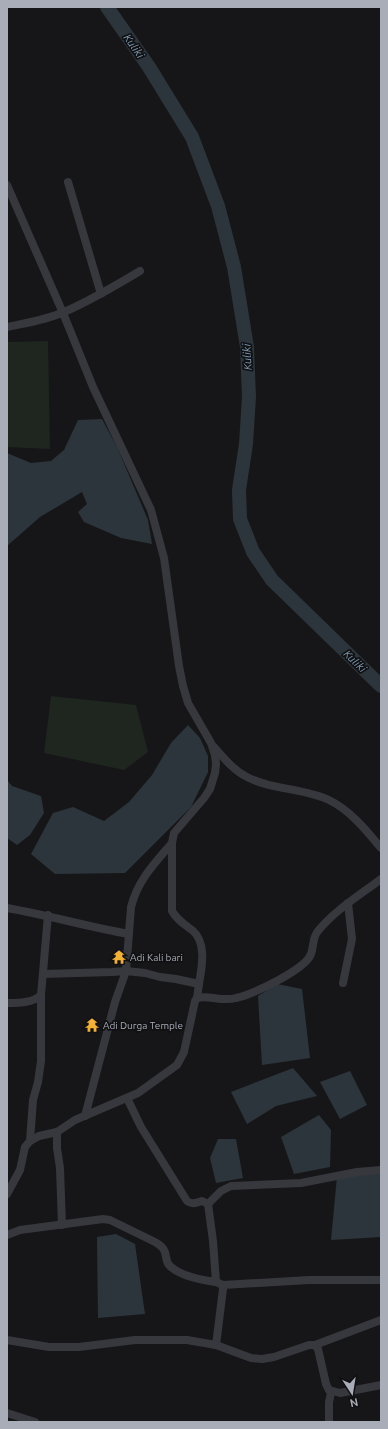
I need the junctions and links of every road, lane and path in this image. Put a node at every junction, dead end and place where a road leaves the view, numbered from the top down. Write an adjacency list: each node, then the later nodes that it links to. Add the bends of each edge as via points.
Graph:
1 (68, 182): 4 (street)
2 (7, 185): 5 (street)
3 (140, 271): 4 (street)
4 (101, 294): 5 (street)
5 (63, 313): 6 (street); 7 (street, via 93,387 153,517 164,558 183,686 188,703)
6 (7, 327)
7 (212, 743): 8 (street, via 216,764 214,780 204,798 174,833); 9 (street, via 227,762 246,777 329,800 350,816)
8 (172, 843): 14 (street, via 137,888 131,908); 18 (street, via 172,911 175,918 196,934 199,940 202,959)
9 (381, 848)
10 (381, 880): 11 (street)
11 (348, 903): 17 (street, via 352,939); 20 (street, via 317,932 311,955 294,971 235,999)
12 (7, 908): 13 (street)
13 (48, 915): 14 (street); 16 (street)
14 (129, 934): 15 (street)
15 (126, 970): 16 (street); 18 (street); 23 (street, via 114,1002)
16 (43, 974): 19 (street)
17 (343, 983)
18 (199, 984): 20 (street)
19 (41, 995): 21 (street, via 37,999); 25 (street, via 41,1061 33,1100)
20 (197, 998): 22 (street, via 184,1052 177,1065)
21 (7, 1003)
22 (127, 1098): 23 (street); 28 (street, via 141,1127 186,1201 202,1201)
23 (85, 1116): 24 (street)
24 (57, 1132): 25 (street); 29 (street)
25 (30, 1141): 27 (street, via 20,1170)
26 (381, 1170): 28 (street, via 301,1183 231,1186 221,1191)
27 (7, 1194)
28 (208, 1204): 32 (street)
29 (62, 1225): 30 (street, via 20,1230); 32 (street, via 110,1220 161,1246 169,1264 174,1268 191,1277)
30 (7, 1235)
31 (381, 1280): 32 (street)
32 (219, 1283): 35 (street)
33 (381, 1320): 36 (street)
34 (7, 1340): 35 (street, via 49,1347 79,1347 153,1339 187,1340)
35 (216, 1345): 36 (street, via 262,1359)
36 (315, 1345): 38 (street)
37 (381, 1385): 38 (street, via 340,1393)
38 (329, 1390): 41 (street)
39 (7, 1413): 40 (street)
40 (35, 1422)
41 (329, 1422)

